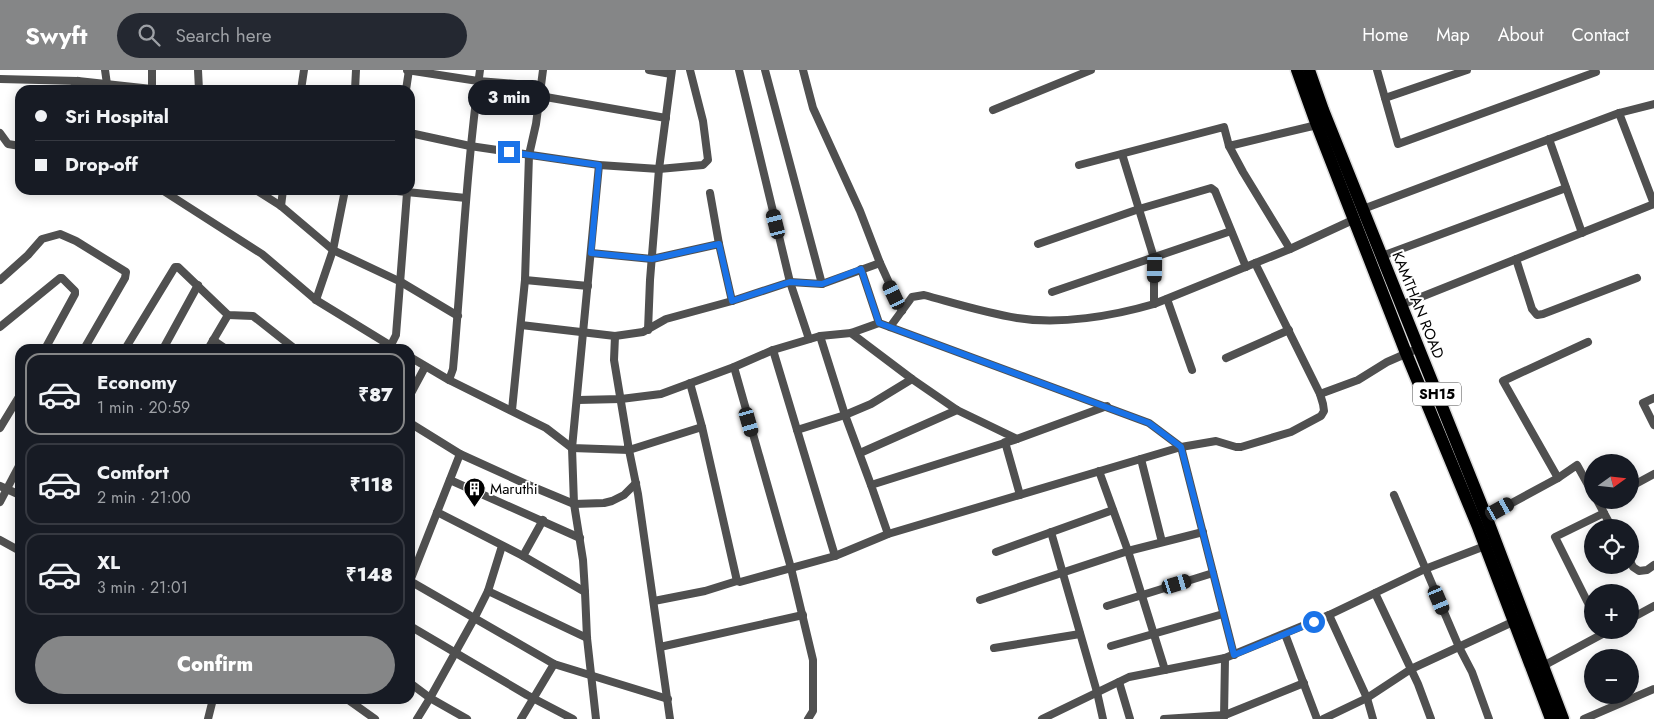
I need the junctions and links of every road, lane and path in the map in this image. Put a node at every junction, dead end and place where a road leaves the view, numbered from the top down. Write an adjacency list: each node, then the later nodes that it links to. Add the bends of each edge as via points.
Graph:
1 (45, 70): 24 (street)
2 (105, 70): 27 (street)
3 (152, 70): 31 (street)
4 (198, 70): 32 (street)
5 (304, 70): 33 (street)
6 (356, 70): 34 (street)
7 (409, 70): 22 (street); 35 (street)
8 (480, 70): 26 (street)
9 (543, 70): 36 (street)
10 (649, 70): 21 (street)
11 (690, 70): 54 (street, via 703,121 707,162)
12 (739, 70): 88 (street)
13 (765, 70): 89 (street)
14 (803, 70): 80 (street, via 814,108)
15 (1091, 70): 40 (street)
16 (1298, 70): 43 (main road, KAMTHAN ROAD / SH15)
17 (1309, 70): 67 (main road, KAMTHAN ROAD / SH15)
18 (1376, 70): 38 (street)
19 (1467, 70): 38 (street)
20 (1596, 70): 38 (street, via 1398,144)
21 (672, 72): 42 (street)
22 (447, 73): 26 (street)
23 (0, 79): 24 (street)
24 (46, 79): 25 (street)
25 (78, 81): 27 (street); 28 (street); 29 (street)
26 (478, 81): 36 (street); 48 (street)
27 (107, 84): 30 (street)
28 (75, 85)
29 (84, 85)
30 (116, 85)
31 (151, 85)
32 (199, 85)
33 (302, 85)
34 (355, 85)
35 (407, 85)
36 (542, 86): 37 (street)
37 (540, 96): 42 (street); 51 (street)
38 (1384, 98)
39 (1654, 104): 41 (street)
40 (994, 110)
41 (1619, 113): 46 (street); 64 (street)
42 (666, 118): 54 (street)
43 (1317, 125): 49 (street); 67 (main road, KAMTHAN ROAD / SH15)
44 (0, 132): 47 (street, via 8,144)
45 (415, 134): 48 (street)
46 (1549, 139): 55 (street); 67 (street)
47 (15, 145)
48 (470, 146): 51 (street); 63 (street)
49 (1229, 146): 50 (street, via 1224,127); 73 (street)
50 (1122, 154): 53 (street); 66 (street)
51 (529, 155): 52 (street); 86 (street)
52 (599, 165): 54 (street); 75 (street)
53 (1079, 165)
54 (659, 169): 78 (street)
55 (1566, 188): 70 (street); 76 (street)
56 (710, 193): 71 (street)
57 (415, 194): 63 (street)
58 (170, 195): 94 (street, via 262,254)
59 (264, 195): 65 (street)
60 (282, 195): 65 (street)
61 (344, 195): 74 (street)
62 (407, 195): 87 (street)
63 (466, 198): 100 (street)
64 (1654, 204): 70 (street)
65 (281, 206): 74 (street)
66 (1139, 209): 68 (street, via 1210,188 1215,191); 72 (street); 77 (street)
67 (1359, 214): 69 (main road, KAMTHAN ROAD / SH15); 73 (street)
68 (1231, 230): 77 (street); 82 (street)
69 (1365, 230): 76 (main road, KAMTHAN ROAD / SH15); 125 (main road, KAMTHAN ROAD / SH15)
70 (1582, 233): 79 (street)
71 (719, 244): 78 (street); 95 (street)
72 (1038, 244)
73 (1290, 249): 81 (street)
74 (333, 250): 87 (street); 94 (street)
75 (591, 253): 78 (street); 91 (street)
76 (1382, 256): 97 (main road, KAMTHAN ROAD / SH15)
77 (1154, 258): 92 (street); 96 (street)
78 (652, 259): 105 (street)
79 (1516, 259): 84 (street, via 1532,309 1537,315); 97 (street)
80 (880, 263): 83 (street); 98 (street)
81 (1255, 263): 82 (street); 106 (street)
82 (1246, 267): 93 (street)
83 (861, 269): 89 (street); 101 (street)
84 (1637, 278)
85 (0, 280): 115 (street, via 42,239 60,234 126,272)
86 (525, 280): 91 (street); 102 (street)
87 (401, 282): 100 (street); 122 (street)
88 (790, 282): 89 (street); 95 (street); 111 (street)
89 (822, 284)
90 (198, 285): 99 (street); 116 (street, via 178,267 173,268); 117 (street)
91 (588, 286): 107 (street)
92 (1052, 292)
93 (1167, 299): 96 (street); 130 (street)
94 (316, 300): 121 (street)
95 (732, 301): 105 (street, via 666,319)
96 (1154, 304): 98 (street, via 1077,319 1033,319 918,295)
97 (1401, 305): 123 (main road, KAMTHAN ROAD / SH15)
98 (902, 310): 104 (street)
99 (228, 314): 112 (street); 120 (street, via 253,316)
100 (458, 316): 132 (street)
101 (879, 323): 104 (street); 108 (street)
102 (521, 325): 107 (street); 141 (street)
103 (0, 327): 114 (street, via 62,278 75,294)
104 (890, 327): 140 (street)
105 (648, 330): 109 (street)
106 (1289, 330): 126 (street); 135 (street)
107 (583, 331): 109 (street); 139 (street)
108 (851, 333): 110 (street); 131 (street)
109 (615, 336): 137 (street, via 614,360)
110 (820, 336): 111 (street); 144 (street)
111 (809, 339): 124 (street)
112 (213, 340): 118 (street); 119 (street)
113 (1588, 342): 161 (street, via 1503,381)
114 (48, 344)
115 (87, 344)
116 (128, 344)
117 (166, 344)
118 (211, 344)
119 (219, 344)
120 (289, 344)
121 (388, 344)
122 (394, 344)
123 (1419, 348): 125 (street); 177 (main road, KAMTHAN ROAD / SH15)
124 (773, 350): 129 (street); 149 (street)
125 (1406, 352): 135 (street, via 1367,376); 187 (main road, KAMTHAN ROAD / SH15)
126 (1226, 358)
127 (415, 361): 128 (street)
128 (425, 367): 132 (street); 134 (street)
129 (734, 367): 133 (street); 195 (street)
130 (1192, 370)
131 (912, 379): 142 (street); 144 (street, via 871,404)
132 (449, 380): 141 (street)
133 (690, 383): 137 (street, via 661,394); 147 (street)
134 (415, 386)
135 (1320, 394): 152 (street, via 1324,412 1292,432 1241,447 1216,442)
136 (1654, 398): 146 (street, via 1643,404)
137 (621, 399): 139 (street); 154 (street)
138 (15, 400): 143 (street)
139 (578, 400): 153 (street)
140 (1107, 406): 150 (street); 152 (street, via 1149,423)
141 (512, 410): 153 (street, via 546,428)
142 (957, 410): 150 (street); 155 (street)
143 (4, 412): 148 (street)
144 (845, 415): 149 (street); 155 (street)
145 (415, 426): 156 (street)
146 (1654, 426)
147 (702, 427): 154 (street); 200 (street)
148 (0, 428)
149 (797, 430): 192 (street)
150 (1017, 439): 151 (street)
151 (1005, 442): 166 (street); 169 (street)
152 (1181, 447): 157 (street); 181 (street)
153 (572, 448): 154 (street); 172 (street)
154 (630, 450): 165 (street)
155 (860, 453): 166 (street)
156 (460, 454): 163 (street); 172 (street)
157 (1141, 459): 159 (street); 185 (street)
158 (15, 471): 167 (street)
159 (1099, 471): 169 (street); 174 (street)
160 (1654, 474): 164 (street)
161 (1558, 478): 162 (street, via 1577,465); 177 (street)
162 (1584, 478)
163 (450, 480): 175 (street); 179 (street)
164 (1639, 482)
165 (636, 483): 172 (street, via 618,499); 207 (street)
166 (871, 485): 182 (street)
167 (3, 487): 168 (street); 171 (street)
168 (15, 493)
169 (1020, 495): 182 (street)
170 (1394, 495): 196 (street)
171 (0, 502)
172 (574, 504): 183 (street)
173 (1603, 509): 176 (street)
174 (1113, 510): 180 (street); 189 (street)
175 (437, 512): 186 (street); 194 (street)
176 (1604, 513): 178 (street); 206 (street, via 1555,537)
177 (1486, 517): 216 (main road, KAMTHAN ROAD / SH15)
178 (1607, 519)
179 (543, 520): 183 (street); 191 (street)
180 (1051, 532): 190 (street); 198 (street)
181 (1203, 532): 185 (street); 199 (street)
182 (888, 534): 192 (street)
183 (580, 538): 203 (street)
184 (0, 540): 188 (street)
185 (1162, 542): 189 (street)
186 (502, 546): 191 (street); 202 (street)
187 (1485, 546): 196 (street); 216 (main road, KAMTHAN ROAD / SH15)
188 (15, 548)
189 (1128, 551): 198 (street); 205 (street)
190 (996, 552)
191 (523, 556): 203 (street)
192 (836, 556): 195 (street)
193 (1654, 565): 197 (street)
194 (415, 568)
195 (791, 568): 200 (street); 213 (street)
196 (1426, 569): 204 (street); 225 (street)
197 (1639, 571)
198 (1063, 572): 208 (street); 218 (street)
199 (1213, 573): 205 (street); 211 (street)
200 (737, 581): 207 (street, via 705,591)
201 (415, 584): 215 (street)
202 (488, 591): 215 (street); 221 (street)
203 (584, 592): 221 (street)
204 (1375, 593): 214 (street); 232 (street)
205 (1141, 595): 209 (street); 219 (street)
206 (1584, 595)
207 (654, 600): 224 (street)
208 (980, 600)
209 (1107, 606)
210 (1654, 606): 212 (street)
211 (1223, 614): 219 (street); 228 (street)
212 (1639, 614)
213 (803, 615): 224 (street); 255 (street, via 814,667 813,710)
214 (1329, 616): 220 (street); 242 (street)
215 (475, 617): 227 (street); 230 (street)
216 (1519, 619): 225 (street); 231 (main road, KAMTHAN ROAD / SH15); 265 (main road, KAMTHAN ROAD / SH15)
217 (415, 629): 227 (street)
218 (1080, 634): 226 (street); 239 (street)
219 (1154, 634): 223 (street); 233 (street)
220 (1285, 634): 228 (street); 236 (street)
221 (587, 638): 234 (street)
222 (1591, 639): 231 (street)
223 (1111, 646)
224 (660, 647): 243 (street)
225 (1458, 647): 232 (street); 264 (street, via 1472,672)
226 (994, 648)
227 (455, 652): 240 (street); 241 (street)
228 (1234, 655): 229 (street)
229 (1225, 658): 233 (street); 246 (street)
230 (554, 664): 234 (street); 241 (street)
231 (1543, 666): 266 (main road, KAMTHAN ROAD / SH15)
232 (1410, 669): 242 (street); 263 (street)
233 (1164, 670): 235 (street)
234 (591, 677): 243 (street); 253 (street)
235 (1119, 682): 239 (street); 258 (street)
236 (1304, 683): 246 (street); 260 (street)
237 (415, 687): 240 (street)
238 (1654, 689): 267 (street)
239 (1098, 692): 256 (street); 257 (street)
240 (430, 698): 249 (street); 250 (street)
241 (533, 698): 251 (street); 252 (street)
242 (1367, 698): 261 (street); 262 (street)
243 (668, 699): 254 (street)
244 (212, 704): 247 (street)
245 (354, 704): 248 (street)
246 (1224, 717): 259 (street)
247 (208, 719)
248 (375, 719)
249 (417, 719)
250 (467, 719)
251 (521, 719)
252 (572, 719)
253 (596, 719)
254 (670, 719)
255 (808, 719)
256 (1042, 719)
257 (1103, 719)
258 (1130, 719)
259 (1164, 719)
260 (1317, 719)
261 (1323, 719)
262 (1373, 719)
263 (1431, 719)
264 (1489, 719)
265 (1551, 719)
266 (1563, 719)
267 (1584, 719)

